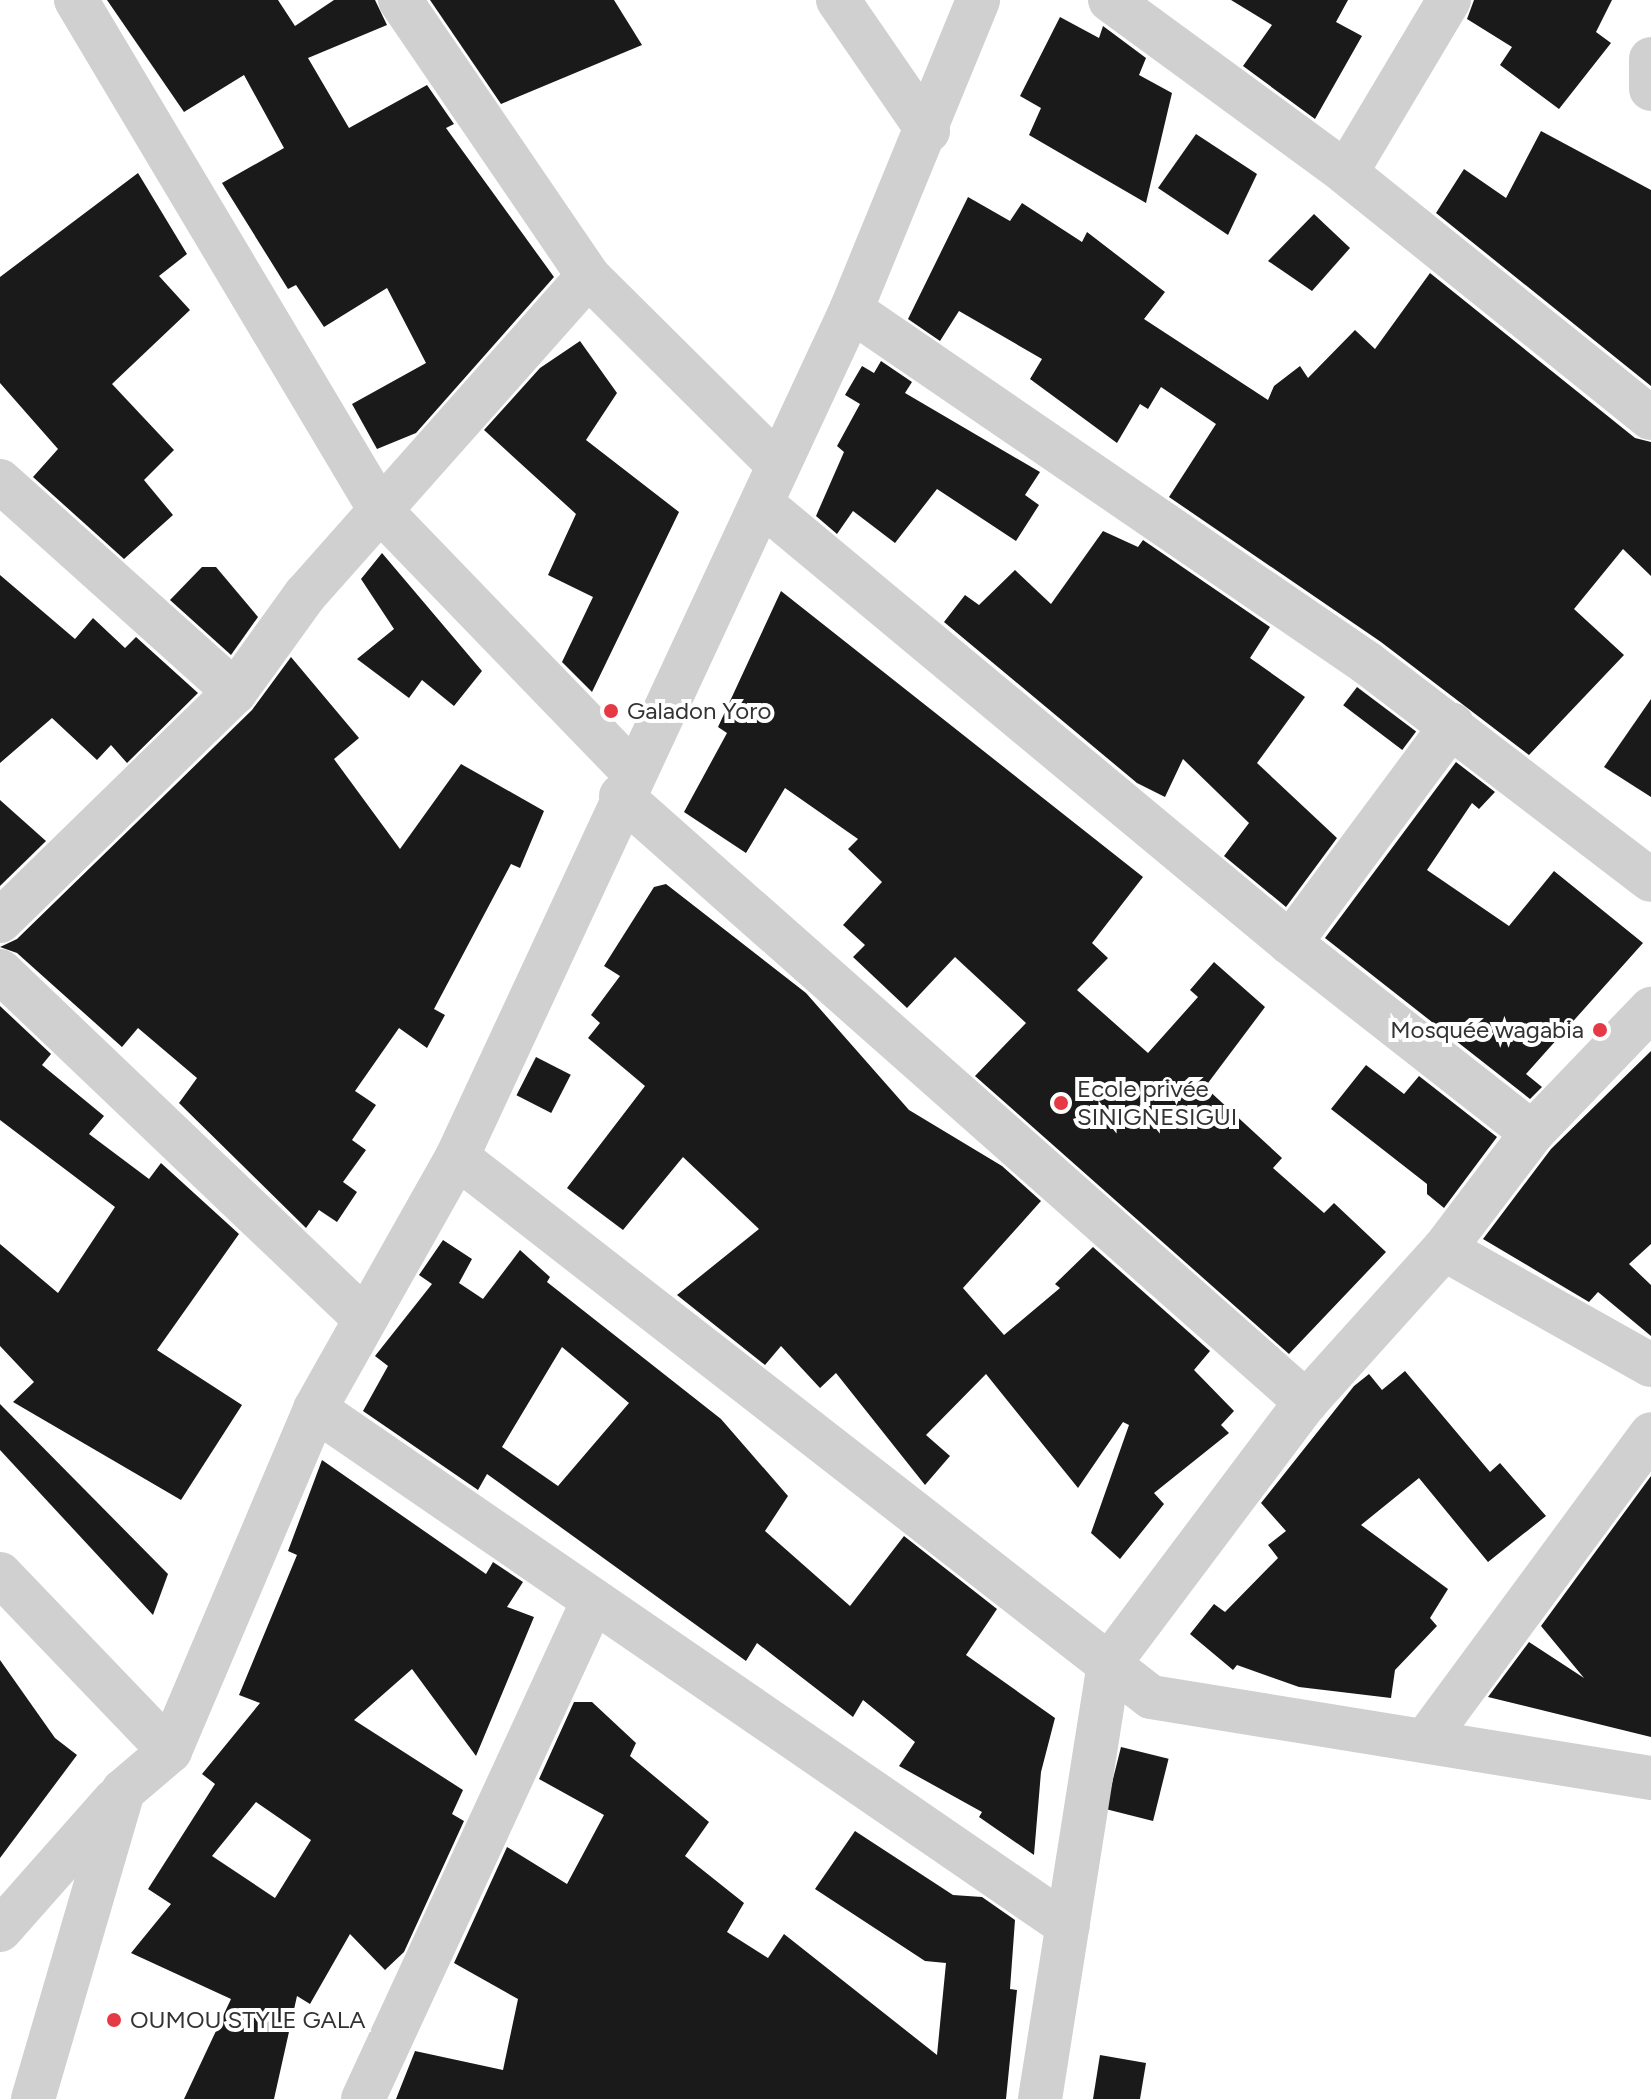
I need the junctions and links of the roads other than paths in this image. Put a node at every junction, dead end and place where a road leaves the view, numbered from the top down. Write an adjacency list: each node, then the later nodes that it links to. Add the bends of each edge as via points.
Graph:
1 (76, 0): 17 (street)
2 (400, 0): 11 (street)
3 (838, 0): 9 (street)
4 (978, 0): 9 (street)
5 (1110, 0): 10 (street)
6 (1449, 0): 10 (street)
7 (1651, 59): 8 (street)
8 (1651, 89)
9 (928, 131): 12 (street)
10 (1346, 173): 13 (street)
11 (588, 276): 14 (street); 17 (street)
12 (851, 310): 14 (street); 19 (street)
13 (1651, 418)
14 (775, 462): 16 (street)
15 (0, 481): 18 (street)
16 (762, 504): 20 (street); 23 (street)
17 (380, 510): 18 (street, via 305,595); 20 (street)
18 (235, 692): 22 (street)
19 (1452, 725): 21 (street); 23 (street)
20 (627, 784): 27 (street); 31 (street)
21 (1651, 880)
22 (0, 921)
23 (1290, 943): 26 (street)
24 (0, 971): 29 (street)
25 (1651, 1009): 26 (street)
26 (1532, 1133): 28 (street)
27 (457, 1157): 29 (street); 36 (street)
28 (1444, 1249): 30 (street); 31 (street)
29 (364, 1318): 32 (street)
30 (1651, 1365)
31 (1306, 1402): 36 (street)
32 (315, 1409): 35 (street); 38 (street)
33 (1651, 1434): 37 (street)
34 (0, 1574): 38 (street)
35 (593, 1601): 41 (street); 44 (street)
36 (1109, 1664): 37 (street, via 1151,1697); 41 (street)
37 (1425, 1741): 39 (street)
38 (170, 1751): 40 (street)
39 (1651, 1778)
40 (123, 1791): 42 (street); 43 (street)
41 (1068, 1926): 45 (street)
42 (0, 1930)
43 (33, 2099)
44 (363, 2099)
45 (1040, 2099)

